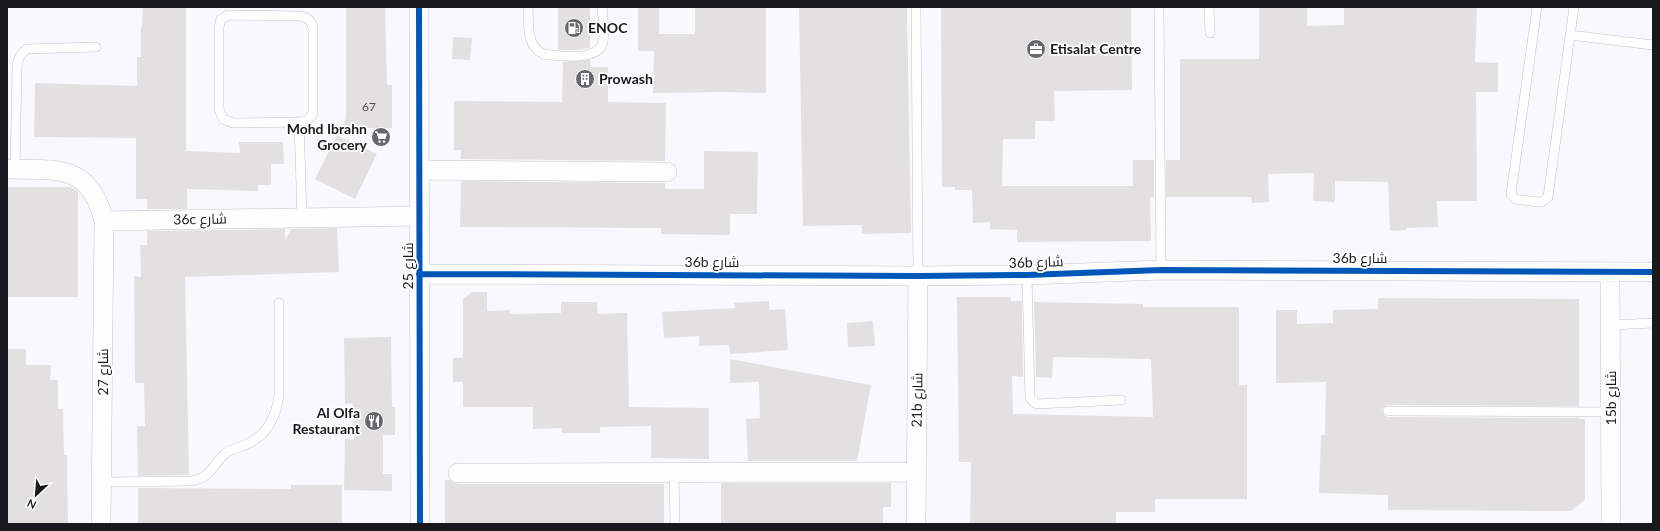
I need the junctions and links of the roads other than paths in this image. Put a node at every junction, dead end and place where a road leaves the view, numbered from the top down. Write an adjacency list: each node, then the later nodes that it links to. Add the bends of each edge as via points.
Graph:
1 (419, 7): 15 (street, شارع 25)
2 (528, 7): 3 (lane, via 530,40 537,52 588,55 600,48 603,41)
3 (602, 7)
4 (916, 7): 25 (lane)
5 (1159, 7): 20 (lane)
6 (1209, 7): 9 (lane)
7 (1536, 7): 10 (lane, via 1511,194 1516,199 1542,202 1548,197)
8 (1574, 7): 10 (lane)
9 (1210, 33)
10 (1570, 35): 11 (lane)
11 (1653, 45)
12 (96, 47): 14 (lane, via 27,49 22,53 17,67)
13 (299, 122): 13 (lane, via 305,122 313,113 310,20 300,16 229,15 222,19 219,27 219,109 223,119 233,123); 18 (lane)
14 (11, 169): 19 (street, via 60,170 77,177 94,193)
15 (419, 170): 16 (street); 17 (street, شارع 25)
16 (667, 172)
17 (420, 216): 18 (street, 36c شارع); 23 (street, شارع 25)
18 (302, 218): 19 (street, 36c شارع)
19 (104, 221): 35 (street, شارع 27)
20 (1160, 270): 21 (street, 36b شارع); 24 (street, 36b شارع)
21 (1610, 272): 22 (street, 36b شارع); 28 (street, 15b شارع)
22 (1653, 272)
23 (419, 274): 25 (street, 36b شارع); 37 (street, شارع 25)
24 (1027, 275): 25 (street, 36b شارع); 29 (lane, via 1030,398 1036,404)
25 (918, 276): 32 (street, 21b شارع)
26 (280, 303): 35 (lane, via 277,411 271,424 262,434 250,443 227,452 209,474 201,479)
27 (1653, 323): 28 (lane)
28 (1610, 325): 31 (street, 15b شارع)
29 (1121, 400)
30 (1388, 411): 31 (lane)
31 (1611, 412): 40 (street, 15b شارع)
32 (916, 472): 34 (street); 39 (street, 21b شارع)
33 (458, 473): 34 (street)
34 (674, 473): 38 (lane)
35 (102, 482): 36 (street, شارع 27)
36 (101, 524)
37 (420, 524)
38 (675, 524)
39 (916, 524)
40 (1611, 524)

